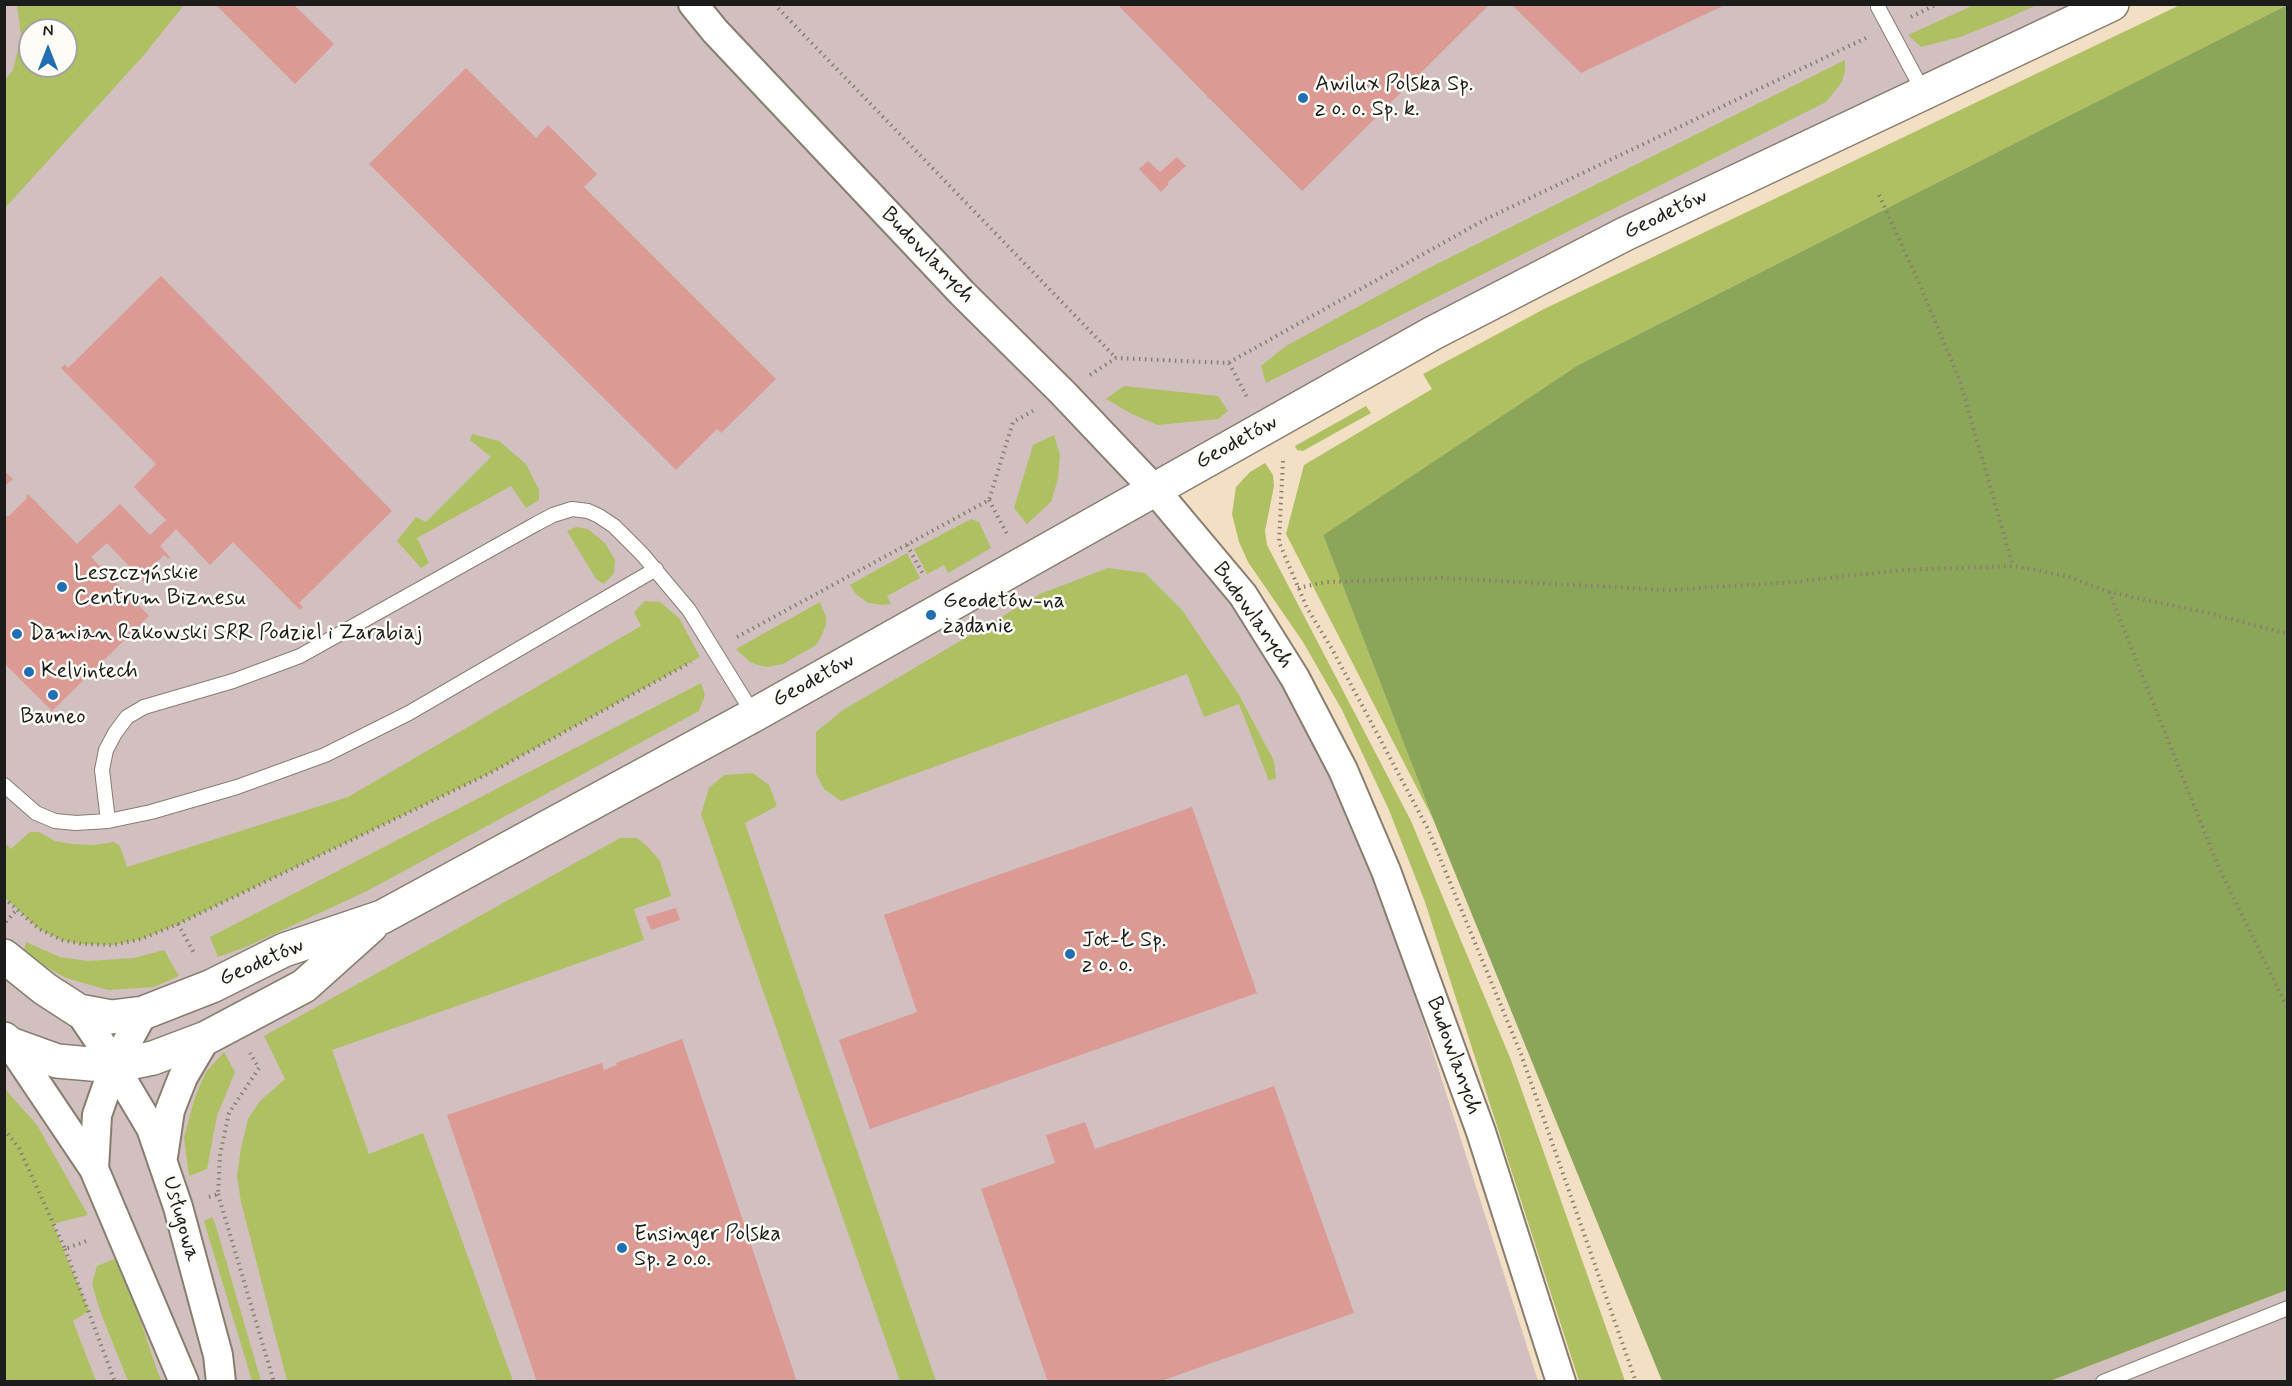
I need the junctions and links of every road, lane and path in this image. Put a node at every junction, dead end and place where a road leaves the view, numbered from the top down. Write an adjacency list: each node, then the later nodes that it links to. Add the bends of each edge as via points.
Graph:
1 (693, 4): 11 (street, Budowlanych, via 962,293)
2 (774, 4): 9 (path)
3 (1937, 4): 6 (path)
4 (2112, 4): 7 (street, Geodetów)
5 (1878, 7): 6 (lane)
6 (1889, 28): 7 (lane); 10 (path, via 1486,219)
7 (1924, 93): 14 (street, Geodetów, via 1625,234 1433,333)
8 (1879, 195): 18 (path, via 1960,381)
9 (1116, 358): 10 (path); 11 (path)
10 (1228, 363): 12 (path)
11 (1063, 393): 14 (street, Budowlanych); 15 (path, via 1013,422)
12 (1250, 402)
13 (1283, 461): 21 (path, via 1279,542)
14 (1155, 490): 25 (street, Geodetów); 50 (street, Budowlanych, via 1243,595 1295,678 1343,770 1386,871 1481,1132)
15 (989, 500): 16 (path); 17 (path)
16 (1010, 538)
17 (907, 544): 20 (path); 24 (path)
18 (2013, 566): 21 (path, via 1903,570 1668,590 1442,578 1326,582); 22 (path, via 2067,576)
19 (656, 570): 24 (lane, via 689,610); 27 (lane, via 420,707 325,755 237,787); 27 (lane, via 614,526 599,516 572,509 553,515 300,656 144,707 128,717 106,750 102,770)
20 (924, 576)
21 (1298, 588): 51 (path, via 1428,829 1521,1054)
22 (2109, 592): 23 (path); 33 (path, via 2219,867)
23 (2288, 634)
24 (714, 650): 25 (lane); 29 (path, via 490,773 141,939 113,945 62,940 39,929)
25 (754, 715): 30 (street, Geodetów)
26 (4, 785): 27 (lane, via 36,813 55,821)
27 (108, 821)
28 (4, 898): 29 (path)
29 (17, 909): 31 (path)
30 (381, 917): 35 (street, Geodetów, via 284,950 212,986); 36 (street, Geodetów, via 303,986)
31 (4, 924)
32 (4, 956): 34 (street, Usługowa)
33 (2288, 1009)
34 (79, 1011): 35 (street, Usługowa, via 111,1017); 38 (street, Usługowa)
35 (143, 1013): 38 (street)
36 (206, 1038): 38 (street, Geodetów, via 153,1059); 40 (street, via 183,1077 170,1110)
37 (7, 1042): 38 (street, Geodetów, via 57,1061); 41 (street)
38 (114, 1066): 40 (street, Usługowa, via 151,1128); 41 (street, via 97,1115)
39 (259, 1068): 42 (path, via 229,1113 220,1155)
40 (163, 1159): 43 (street, Usługowa)
41 (94, 1168): 47 (street)
42 (218, 1194): 43 (path); 49 (path)
43 (178, 1208): 48 (street, Usługowa, via 218,1355)
44 (65, 1250): 46 (path)
45 (2288, 1308): 52 (lane)
46 (115, 1382)
47 (184, 1382)
48 (220, 1382)
49 (274, 1382)
50 (1561, 1382)
51 (1636, 1382)
52 (2103, 1382)

